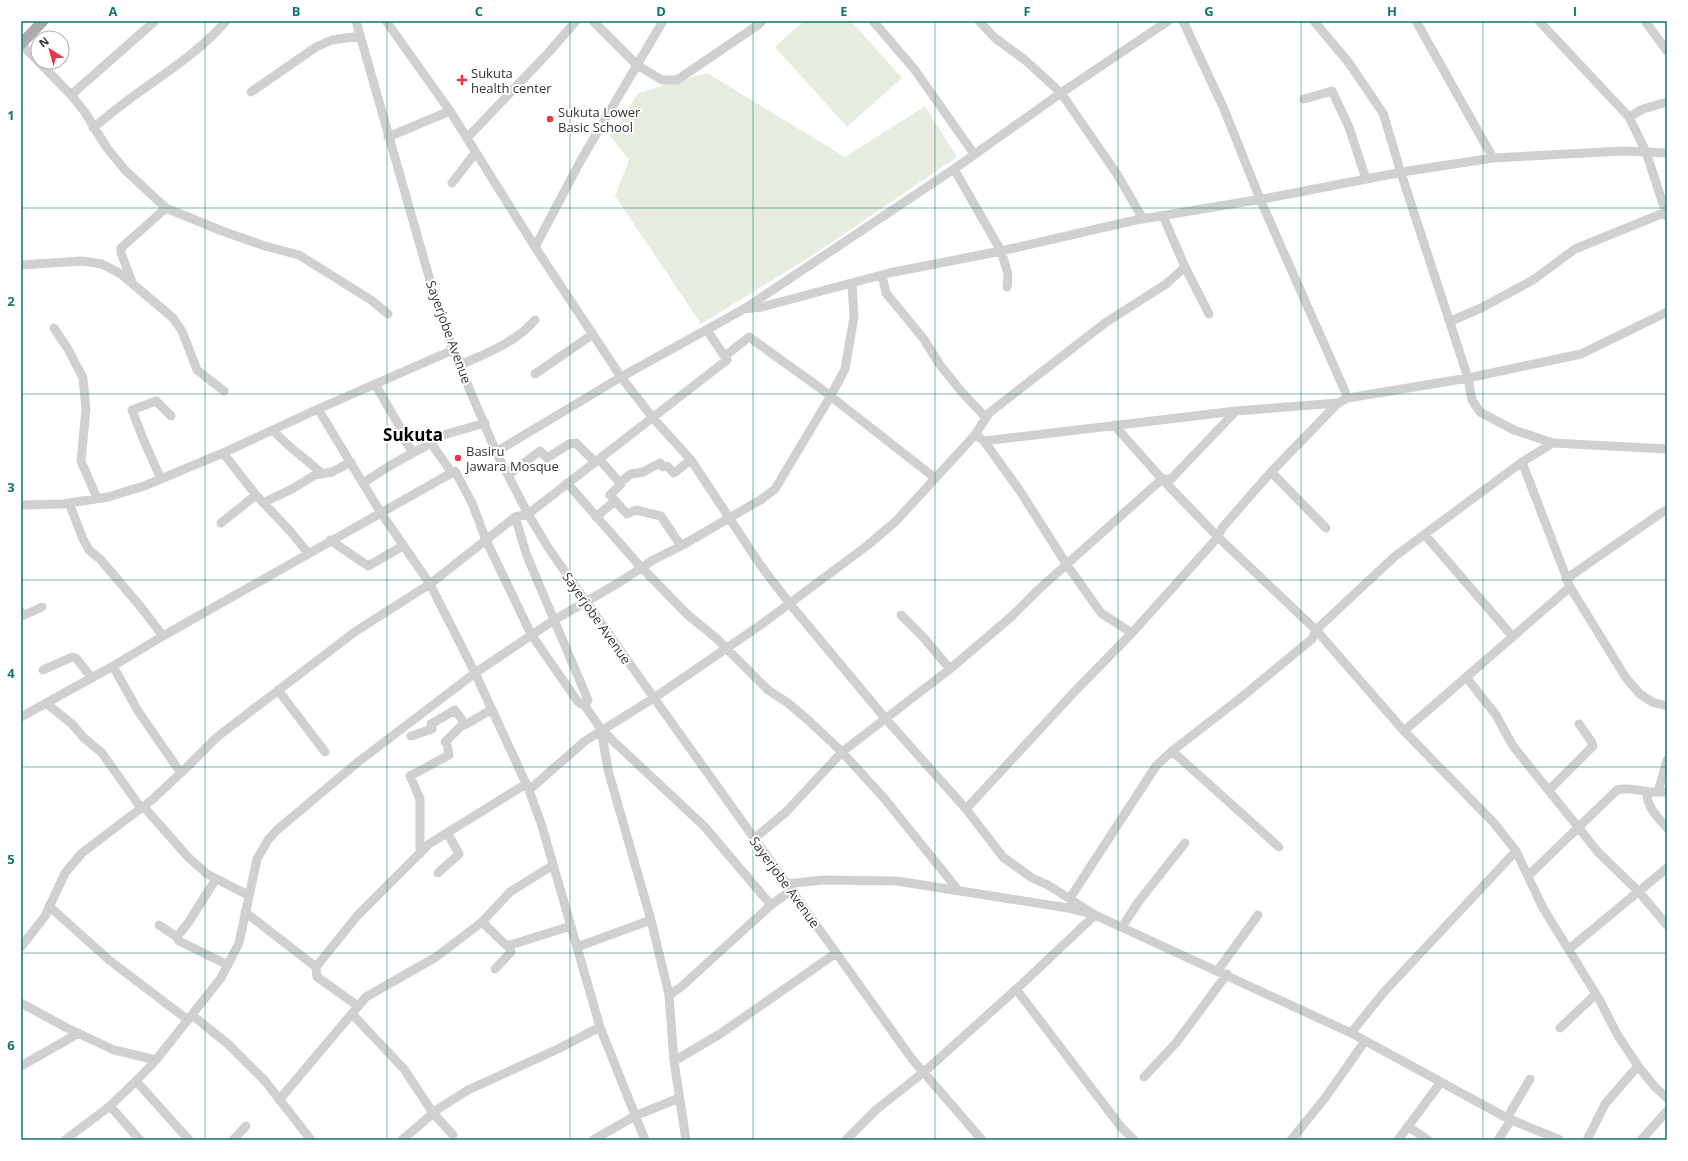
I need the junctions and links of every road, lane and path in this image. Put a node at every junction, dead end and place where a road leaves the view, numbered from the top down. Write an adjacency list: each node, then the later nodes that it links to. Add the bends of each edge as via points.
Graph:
1 (43, 21): 19 (main road)
2 (154, 21): 26 (street)
3 (226, 21): 31 (street, via 213,36 180,64)
4 (356, 21): 18 (street, Sayerjobe Avenue)
5 (386, 21): 29 (street)
6 (576, 21): 33 (street)
7 (594, 21): 22 (street)
8 (663, 21): 22 (street)
9 (762, 21): 22 (street, via 677,80 662,80)
10 (873, 21): 37 (street, via 915,70)
11 (978, 21): 25 (street)
12 (1168, 21): 25 (street)
13 (1183, 21): 43 (street, via 1224,109)
14 (1314, 21): 40 (street, via 1349,63 1383,113)
15 (1416, 21): 38 (street)
16 (1539, 21): 30 (street)
17 (1650, 23): 20 (street)
18 (360, 36): 24 (street, via 332,40 316,47); 32 (street, Sayerjobe Avenue)
19 (21, 44): 21 (street)
20 (1667, 51)
21 (30, 54)
22 (637, 65): 48 (street, via 581,160)
23 (46, 70): 26 (street)
24 (251, 92)
25 (1061, 93): 37 (street); 47 (street, via 1117,174)
26 (71, 95): 31 (street)
27 (1304, 100): 41 (street, via 1332,91 1349,128)
28 (1667, 102): 30 (street, via 1643,109)
29 (450, 111): 32 (street); 33 (street)
30 (1629, 117): 34 (street)
31 (93, 128): 44 (street, via 125,170)
32 (388, 137): 65 (street, Sayerjobe Avenue, via 423,261)
33 (467, 138): 35 (street)
34 (1646, 152): 36 (street); 38 (street); 45 (street)
35 (475, 153): 42 (street); 48 (street)
36 (1667, 153)
37 (974, 154): 39 (street)
38 (1493, 158): 40 (street)
39 (954, 169): 49 (street); 56 (street)
40 (1401, 173): 41 (street); 61 (street)
41 (1366, 179): 43 (street)
42 (452, 182)
43 (1260, 199): 46 (street); 74 (street)
44 (166, 208): 53 (street, via 121,248); 58 (street, via 222,231 299,255 371,300)
45 (1666, 214): 61 (street, via 1575,249 1533,280)
46 (1163, 216): 47 (street); 51 (street)
47 (1143, 219): 49 (street)
48 (535, 247): 64 (street)
49 (1001, 250): 52 (street); 55 (street, via 1008,274)
50 (21, 265): 53 (street, via 82,261 102,264 122,274)
51 (1185, 267): 59 (street); 80 (street, via 1166,284 1105,323 989,413)
52 (882, 275): 54 (street); 80 (street, via 886,293 923,338 960,391)
53 (132, 283): 72 (street, via 173,318 182,331 197,370)
54 (852, 283): 56 (street, via 762,307); 73 (street, via 854,317 848,358)
55 (1007, 287)
56 (744, 309): 63 (street)
57 (1667, 312): 70 (street, via 1581,354)
58 (388, 314)
59 (1209, 314)
60 (535, 320): 67 (street, via 527,330 508,343)
61 (1451, 321): 70 (street)
62 (54, 328): 107 (street, via 83,378 86,409 81,461)
63 (707, 330): 66 (street); 69 (street)
64 (593, 334): 68 (street); 69 (street)
65 (453, 350): 67 (street, Sayerjobe Avenue); 71 (street)
66 (725, 356): 73 (street, via 749,337); 79 (street, via 727,360)
67 (460, 365): 81 (street, Sayerjobe Avenue)
68 (535, 374)
69 (621, 377): 79 (street); 89 (street)
70 (1468, 378): 74 (street); 86 (street, via 1472,400 1480,412 1514,430)
71 (375, 384): 76 (street); 91 (street)
72 (224, 391)
73 (830, 397): 100 (street); 117 (street, via 775,489)
74 (1348, 398): 75 (street)
75 (1338, 403): 77 (street); 96 (street)
76 (318, 409): 83 (street); 94 (street)
77 (1236, 411): 82 (street); 102 (street, via 1171,479)
78 (171, 416): 101 (street, via 156,401 132,410)
79 (653, 418): 92 (street); 93 (street)
80 (986, 418): 84 (street)
81 (485, 423): 87 (street, via 440,436); 89 (street, Sayerjobe Avenue)
82 (1114, 425): 85 (street); 102 (street)
83 (272, 430): 90 (street); 98 (street, via 282,442 307,459)
84 (975, 435): 85 (street); 100 (street)
85 (984, 441): 127 (street, via 1020,490)
86 (1553, 443): 88 (street); 95 (street)
87 (430, 444): 91 (street); 97 (street)
88 (1667, 449)
89 (496, 452): 99 (street, Sayerjobe Avenue)
90 (223, 453): 101 (street); 106 (street)
91 (413, 453): 104 (street)
92 (597, 460): 99 (street, via 576,443 569,444 547,458 540,451); 103 (street); 105 (street)
93 (691, 460): 103 (street, via 674,473 660,463 642,472 631,474); 117 (street)
94 (351, 462): 98 (street); 104 (street)
95 (1522, 462): 120 (street); 129 (street)
96 (1271, 472): 119 (street); 121 (street, via 1222,528)
97 (452, 473): 113 (street); 123 (street, via 455,471 472,503)
98 (322, 474): 110 (street, via 315,475)
99 (508, 475): 114 (street, Sayerjobe Avenue)
100 (935, 478): 132 (street, via 896,521)
101 (161, 479): 107 (street)
102 (1162, 479): 121 (street); 127 (street)
103 (620, 482): 108 (street, via 621,484 610,495)
104 (363, 483): 113 (street)
105 (567, 484): 114 (street); 116 (street)
106 (256, 495): 110 (street); 118 (street)
107 (97, 498): 109 (street)
108 (615, 501): 116 (street); 125 (street, via 627,514 636,510 661,516)
109 (69, 503): 111 (street); 140 (street, via 89,550 100,559)
110 (263, 503): 126 (street)
111 (21, 505)
112 (1667, 510): 129 (street)
113 (380, 513): 122 (street); 124 (street)
114 (528, 514): 115 (street); 131 (street, Sayerjobe Avenue)
115 (515, 517): 123 (street); 136 (street, via 527,556)
116 (596, 517): 128 (street)
117 (729, 518): 125 (street); 132 (street)
118 (221, 523)
119 (1326, 528)
120 (1425, 535): 137 (street, via 1394,557); 141 (street)
121 (1218, 537): 137 (street); 138 (street)
122 (330, 540): 124 (street, via 368,566); 126 (street)
123 (486, 540): 130 (street); 139 (street)
124 (403, 546): 130 (street)
125 (681, 546): 128 (street)
126 (308, 553): 140 (street)
127 (1067, 565): 138 (street, via 1101,613); 144 (street)
128 (641, 568): 131 (street); 142 (street, via 688,615)
129 (1568, 583): 141 (street); 153 (street, via 1626,678 1640,694 1652,702)
130 (430, 584): 146 (street); 149 (street, via 356,631)
131 (586, 602): 136 (street); 150 (street, Sayerjobe Avenue)
132 (790, 604): 142 (street); 156 (street)
133 (42, 607): 134 (street, via 22,616)
134 (21, 612)
135 (901, 615): 144 (street)
136 (554, 620): 139 (street); 152 (street, via 588,700)
137 (1316, 630): 160 (street); 162 (street, via 1312,639)
138 (1132, 633): 172 (street)
139 (531, 634): 146 (street); 152 (street, via 578,702)
140 (163, 636): 143 (street)
141 (1512, 637): 147 (street)
142 (726, 648): 150 (street); 164 (street, via 768,690 788,703)
143 (113, 666): 148 (street); 166 (street, via 138,710)
144 (950, 669): 156 (street)
145 (43, 670): 148 (street, via 72,657 76,658)
146 (475, 673): 154 (street); 189 (street, via 358,762 277,830 257,858)
147 (1466, 677): 160 (street); 168 (street, via 1496,715 1513,746)
148 (92, 678): 151 (street)
149 (278, 690): 163 (street); 166 (street, via 217,737)
150 (654, 698): 159 (street); 176 (street, Sayerjobe Avenue)
151 (46, 703): 155 (street); 171 (street, via 102,753)
152 (585, 706): 159 (street)
153 (1667, 706)
154 (492, 709): 157 (street); 167 (street)
155 (21, 717)
156 (885, 718): 164 (street); 172 (street)
157 (465, 724): 161 (street, via 455,710 431,724 432,728); 180 (street, via 445,742 448,744 449,755 410,776 420,799)
158 (1578, 724): 168 (street, via 1593,746)
159 (601, 730): 167 (street); 191 (street, via 704,826); 196 (street, via 608,770)
160 (1404, 731): 179 (street, via 1494,822)
161 (411, 736)
162 (1172, 751): 178 (street); 190 (street, via 1156,766)
163 (325, 752)
164 (842, 752): 176 (street, via 786,812); 187 (street, via 884,798)
165 (1667, 760): 169 (street)
166 (181, 774): 171 (street)
167 (527, 787): 175 (street); 181 (street)
168 (1549, 790): 173 (street)
169 (1662, 792): 170 (street)
170 (1647, 793): 173 (street, via 1624,788 1617,790); 174 (street, via 1650,807)
171 (142, 807): 185 (street, via 188,857); 192 (street, via 82,852 65,873)
172 (966, 809): 190 (street, via 1003,856 1032,878)
173 (1579, 828): 184 (street); 188 (street, via 1598,852)
174 (1667, 828)
175 (448, 834): 180 (street, via 429,844); 183 (street, via 459,854)
176 (755, 838): 186 (street, Sayerjobe Avenue)
177 (1184, 843): 201 (street)
178 (1279, 847)
179 (1516, 851): 184 (street); 223 (street, via 1384,992)
180 (420, 854): 209 (street, via 357,916)
181 (553, 865): 197 (street, via 510,892); 200 (street)
182 (1667, 868): 188 (street)
183 (438, 873)
184 (1529, 875): 206 (street, via 1543,908)
185 (216, 879): 189 (street); 202 (street)
186 (789, 887): 187 (street, via 823,880 862,879 898,881); 191 (street); 207 (street, Sayerjobe Avenue)
187 (958, 890): 194 (street, via 1068,908)
188 (1639, 892): 199 (street); 206 (street)
189 (248, 895): 193 (street)
190 (1070, 898): 194 (street)
191 (771, 905): 215 (street)
192 (49, 906): 204 (street, via 45,916); 219 (street, via 110,960)
193 (245, 912): 208 (street, via 239,943); 209 (street)
194 (1095, 915): 201 (street); 213 (street)
195 (1258, 915): 211 (street)
196 (651, 920): 205 (street); 215 (street)
197 (482, 922): 203 (street, via 507,946); 217 (street, via 436,956 366,997)
198 (159, 925): 202 (street)
199 (1667, 925)
200 (571, 926): 203 (street); 205 (street)
201 (1122, 927): 211 (street)
202 (177, 937): 208 (street, via 179,941)
203 (509, 945): 210 (street, via 511,952)
204 (21, 947)
205 (577, 947): 220 (street)
206 (1568, 949): 214 (street)
207 (836, 953): 226 (street, via 720,1034); 229 (street, Sayerjobe Avenue)
208 (228, 965): 219 (street, via 221,978)
209 (316, 967): 217 (street, via 317,978)
210 (495, 969)
211 (1218, 970): 212 (street)
212 (1227, 974): 223 (street); 230 (street, via 1176,1043)
213 (1016, 989): 229 (street); 245 (street)
214 (1596, 994): 221 (street); 228 (street, via 1617,1034)
215 (669, 995): 226 (street)
216 (21, 1003): 222 (street)
217 (358, 1006): 218 (street)
218 (352, 1014): 236 (street); 239 (street, via 404,1069)
219 (190, 1017): 225 (street); 236 (street, via 228,1044 265,1081)
220 (600, 1027): 239 (street, via 468,1090); 240 (street)
221 (1560, 1028)
222 (79, 1033): 225 (street, via 114,1050); 227 (street)
223 (1350, 1033): 224 (street)
224 (1365, 1041): 233 (street); 258 (street, via 1325,1098)
225 (156, 1060): 232 (street)
226 (674, 1061): 234 (street)
227 (21, 1066)
228 (1638, 1066): 235 (street, via 1655,1088); 263 (street, via 1605,1104)
229 (924, 1072): 255 (street, via 877,1109); 256 (street, Sayerjobe Avenue)
230 (1144, 1077)
231 (1530, 1079): 241 (street)
232 (136, 1081): 237 (street); 248 (street)
233 (1441, 1082): 241 (street); 243 (street)
234 (679, 1098): 240 (street); 254 (street)
235 (1667, 1098)
236 (279, 1100): 250 (street)
237 (110, 1106): 246 (street); 247 (street)
238 (1667, 1111): 264 (street)
239 (433, 1113): 244 (street); 251 (street)
240 (635, 1116): 252 (street); 253 (street)
241 (1509, 1119): 261 (street); 262 (street)
242 (246, 1126): 249 (street)
243 (1409, 1127): 259 (street); 260 (street)
244 (453, 1135)
245 (1131, 1137): 257 (street)
246 (65, 1140)
247 (140, 1140)
248 (189, 1140)
249 (233, 1140)
250 (311, 1140)
251 (402, 1140)
252 (593, 1140)
253 (645, 1140)
254 (686, 1140)
255 (846, 1140)
256 (982, 1140)
257 (1120, 1140)
258 (1291, 1140)
259 (1398, 1140)
260 (1428, 1140)
261 (1498, 1140)
262 (1560, 1140)
263 (1586, 1140)
264 (1641, 1140)

